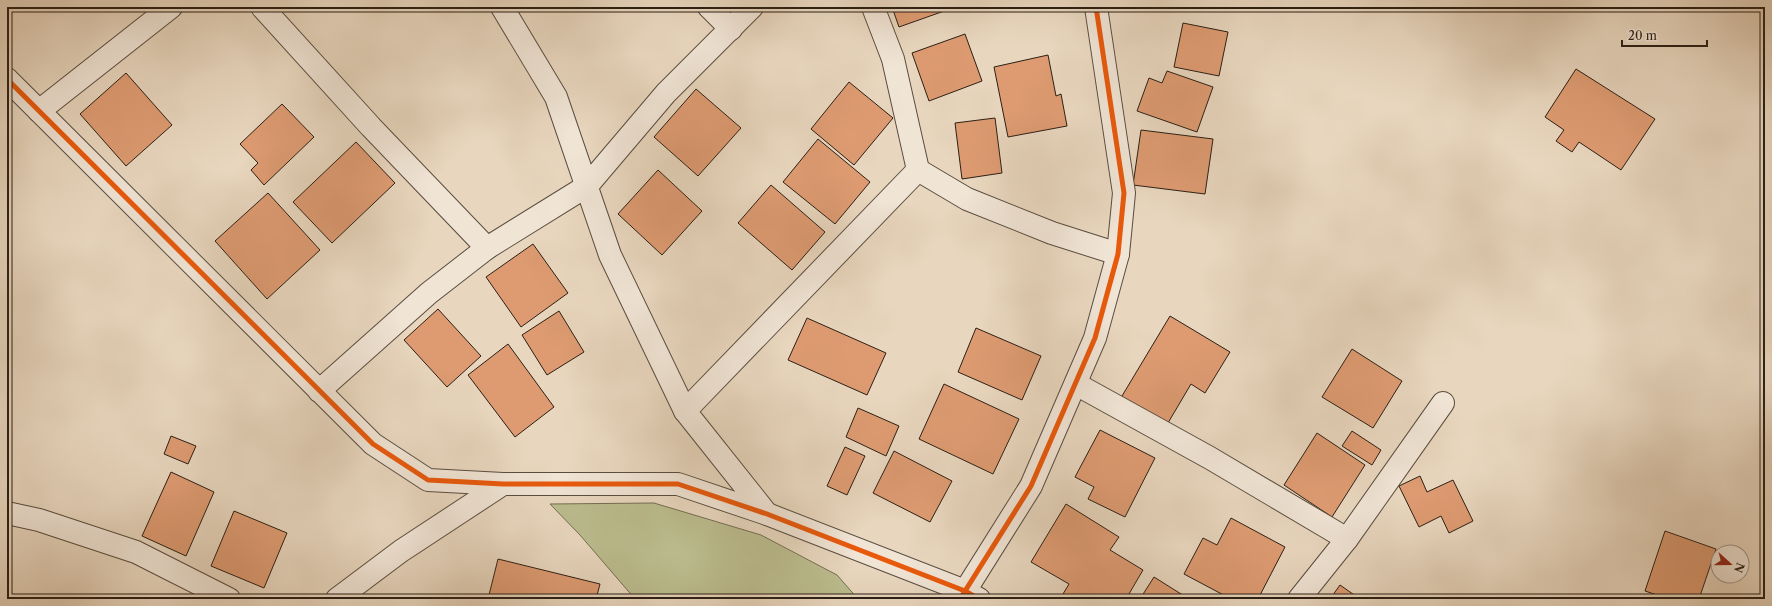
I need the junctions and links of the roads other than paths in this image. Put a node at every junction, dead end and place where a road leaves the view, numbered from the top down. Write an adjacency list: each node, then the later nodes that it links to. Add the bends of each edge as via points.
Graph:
1 (171, 7): 10 (street)
2 (262, 7): 13 (street, via 371,127)
3 (502, 7): 12 (street, via 556,98)
4 (709, 7): 8 (street)
5 (752, 7): 8 (street)
6 (873, 7): 11 (street, via 893,59)
7 (1096, 7): 14 (street, via 1124,193)
8 (731, 29): 12 (street, via 666,93)
9 (7, 79): 10 (street)
10 (39, 111): 16 (street)
11 (918, 170): 14 (street, via 967,199 1052,233); 18 (street)
12 (587, 186): 13 (street); 18 (street, via 610,255)
13 (487, 248): 16 (street, via 429,293)
14 (1118, 254): 15 (street, via 1095,338)
15 (1076, 384): 22 (street, via 1210,458); 24 (street, via 1031,486)
16 (319, 390): 19 (street, via 373,444 428,480)
17 (1443, 403): 22 (street)
18 (685, 411): 21 (street)
19 (503, 484): 21 (street, via 678,484); 26 (street, via 401,551)
20 (7, 513): 23 (street, via 39,520 136,552)
21 (767, 514): 24 (street)
22 (1347, 539): 27 (street)
23 (192, 592): 25 (street)
24 (968, 596)
25 (229, 599)
26 (337, 599)
27 (1299, 599)

